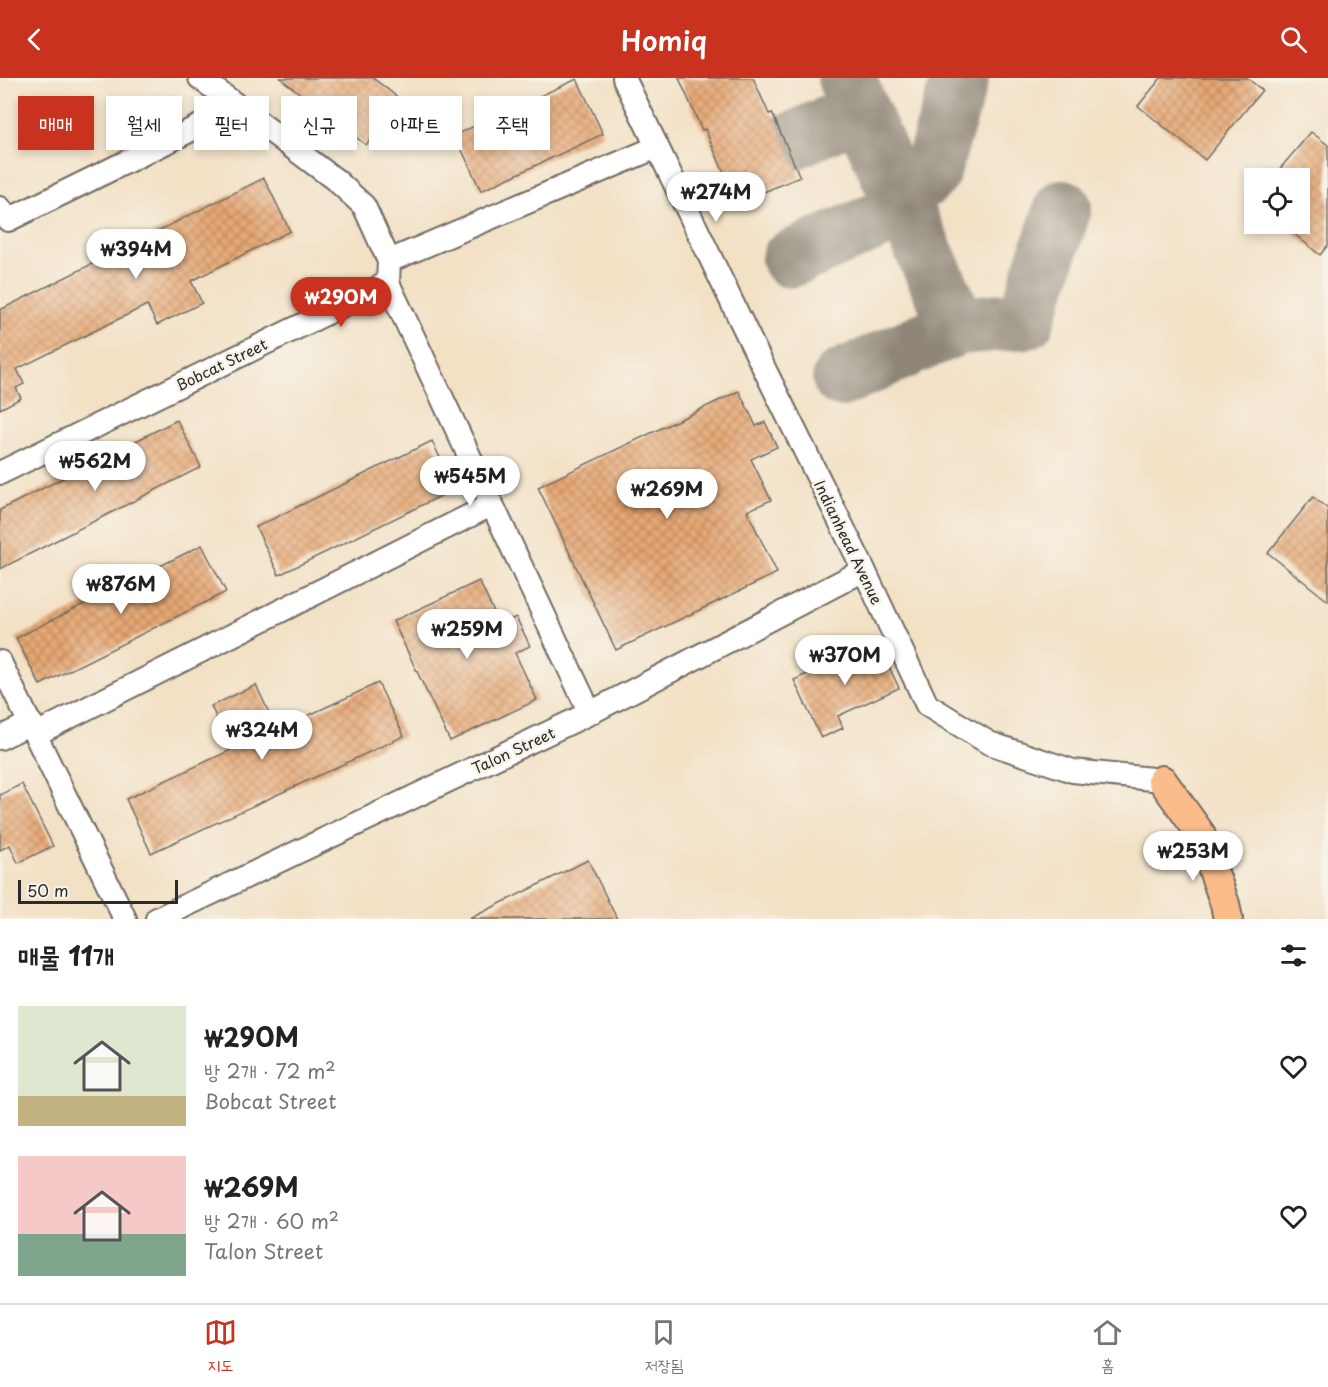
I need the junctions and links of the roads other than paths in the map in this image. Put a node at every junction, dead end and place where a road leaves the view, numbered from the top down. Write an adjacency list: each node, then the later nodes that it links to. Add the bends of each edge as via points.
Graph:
1 (200, 78): 3 (street)
2 (624, 78): 6 (street, Indianhead Avenue)
3 (224, 96)
4 (194, 128): 7 (street, via 8,220)
5 (269, 130): 8 (street, via 364,207)
6 (657, 147): 8 (street, Bobcat Street); 11 (street, Indianhead Avenue)
7 (0, 208)
8 (388, 272): 9 (street, Bobcat Street); 10 (street)
9 (0, 473)
10 (491, 505): 13 (street); 14 (street)
11 (864, 570): 13 (street, Talon Street); 16 (street, Indianhead Avenue, via 927,705 989,743 1073,771)
12 (0, 662): 14 (street)
13 (590, 713): 18 (street, Talon Street)
14 (34, 728): 15 (street); 17 (street)
15 (0, 738)
16 (1162, 780): 19 (main road, Indianhead Avenue, via 1200,833)
17 (125, 919)
18 (157, 919)
19 (1228, 919)

